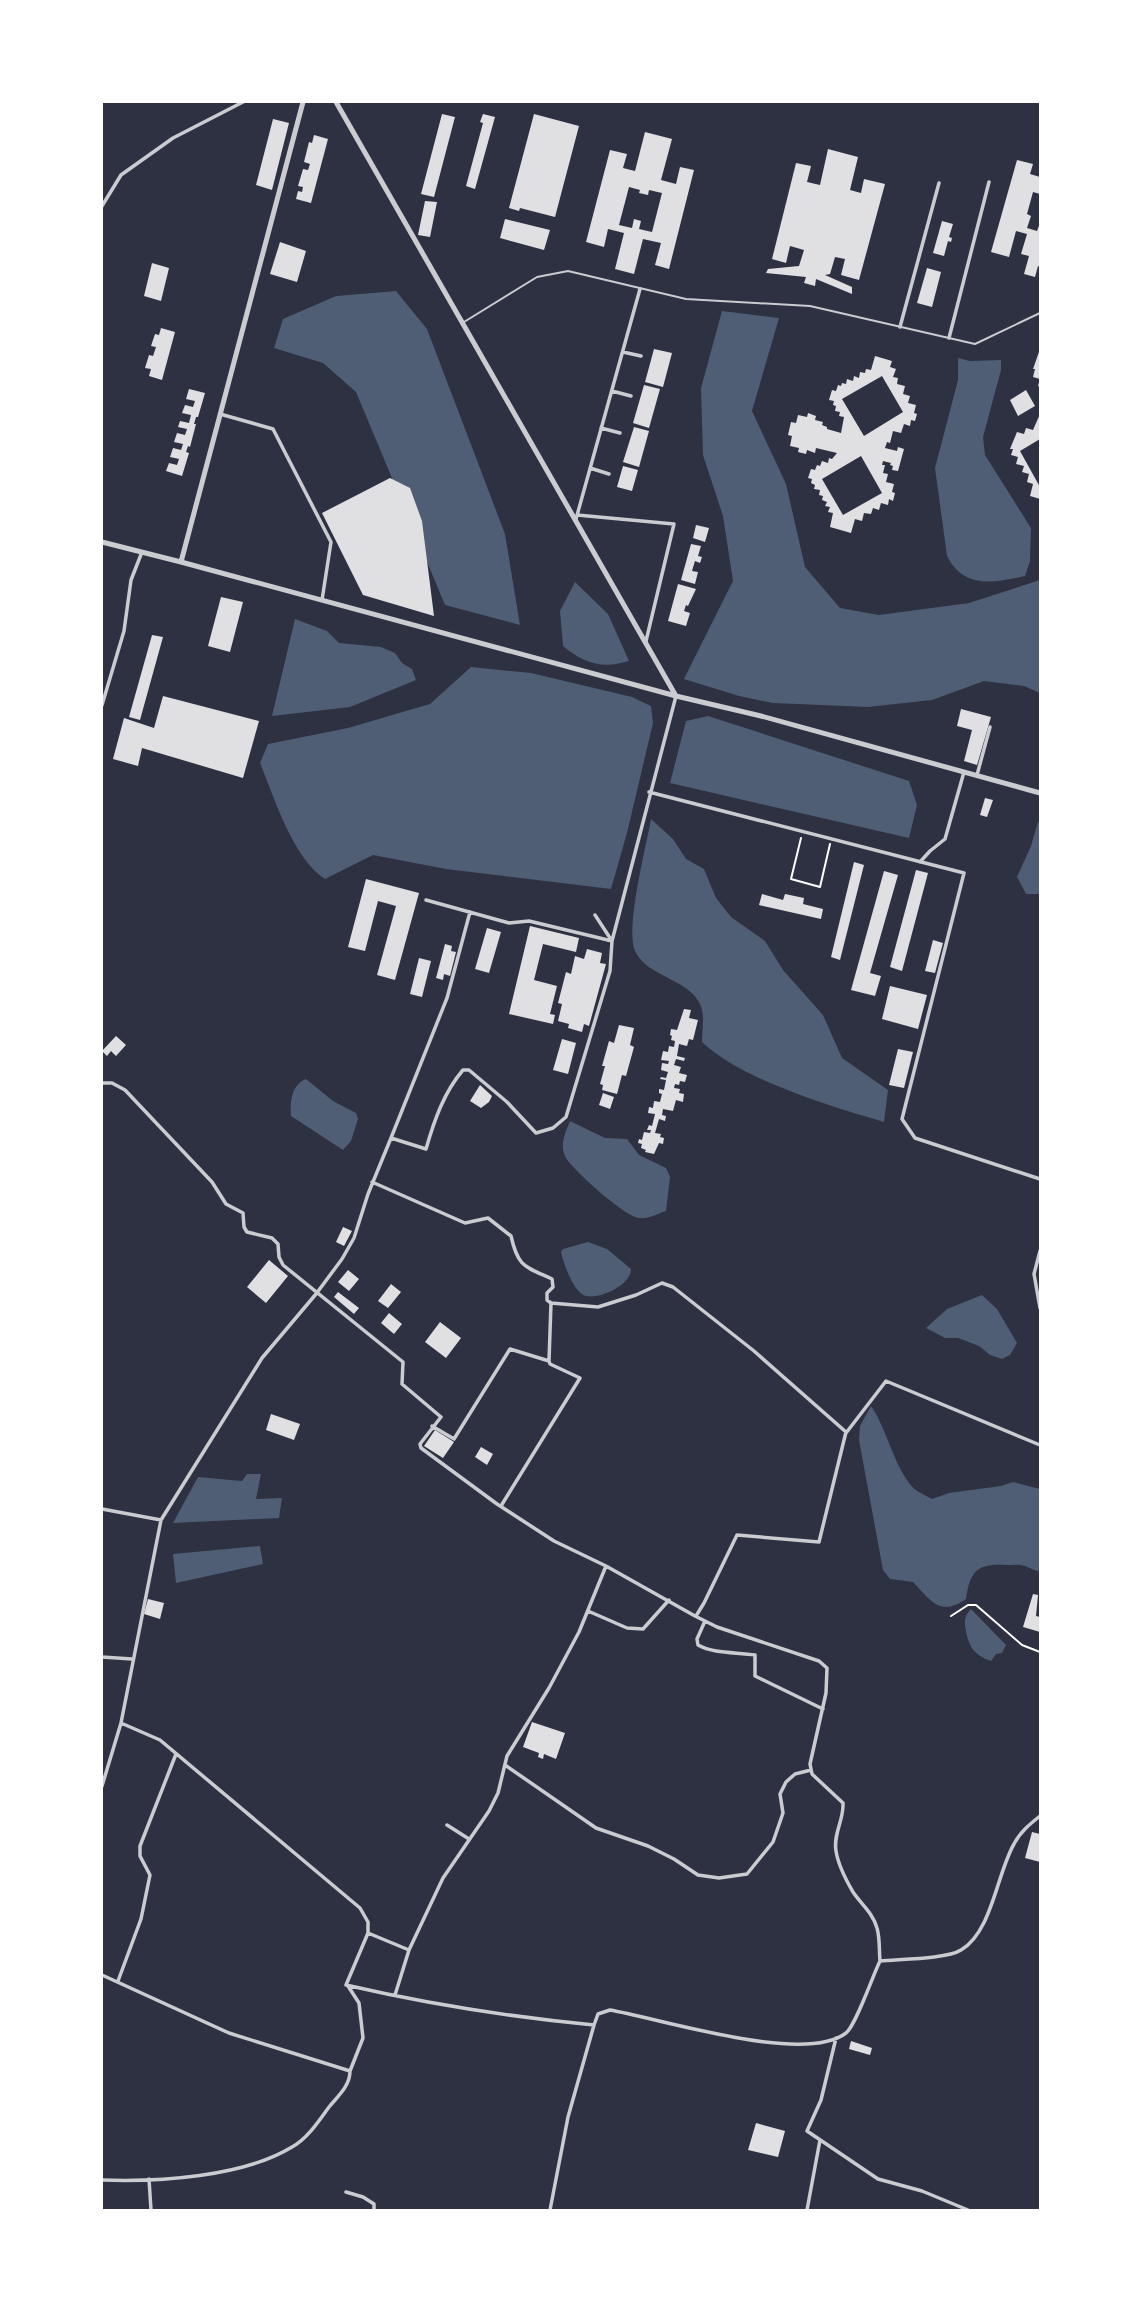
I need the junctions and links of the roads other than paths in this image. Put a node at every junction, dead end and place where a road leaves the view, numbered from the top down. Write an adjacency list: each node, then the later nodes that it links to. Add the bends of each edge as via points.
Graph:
1 (243, 102): 6 (street, via 173,138 121,174)
2 (303, 102): 16 (street)
3 (336, 102): 9 (street)
4 (989, 181): 11 (street)
5 (939, 183): 10 (street)
6 (102, 206)
7 (640, 289): 9 (lane, via 568,271 537,277); 10 (lane, via 685,299 810,306); 12 (street)
8 (1041, 313): 11 (lane, via 975,344)
9 (462, 323): 21 (street)
10 (900, 327): 11 (lane)
11 (950, 338)
12 (623, 352): 13 (street); 14 (street)
13 (641, 356)
14 (611, 391): 15 (street); 17 (street)
15 (631, 396)
16 (220, 414): 24 (street); 25 (street, via 273,429 331,542)
17 (601, 428): 18 (street); 19 (street)
18 (620, 433)
19 (590, 468): 20 (street); 21 (street)
20 (609, 474)
21 (576, 518): 26 (street); 26 (street, via 674,524)
22 (102, 542): 23 (street)
23 (142, 552): 24 (street); 28 (street, via 131,580 124,631)
24 (181, 562): 25 (street)
25 (322, 600): 27 (street)
26 (646, 643): 27 (street)
27 (676, 695): 30 (street); 32 (street)
28 (102, 705)
29 (990, 727): 31 (street)
30 (964, 772): 31 (street); 34 (street, via 944,839)
31 (977, 775): 33 (street)
32 (649, 792): 34 (street); 38 (street)
33 (1041, 793)
34 (920, 862): 41 (street, via 964,873 902,1119 915,1138)
35 (426, 900): 36 (street)
36 (470, 912): 38 (street); 40 (street, via 447,998)
37 (595, 915): 38 (street)
38 (612, 941): 40 (street, via 610,971 566,1117 553,1128 536,1133 507,1102 469,1070 463,1070 434,1120 426,1149)
39 (102, 1083): 44 (street, via 125,1090 212,1182 226,1204 243,1213 247,1233 272,1238 283,1265)
40 (391, 1138): 42 (street)
41 (1041, 1179)
42 (372, 1182): 44 (street, via 354,1238); 45 (street, via 466,1223 488,1218 511,1236 516,1257 552,1279 553,1287 547,1293)
43 (1041, 1251): 46 (street, via 1034,1274)
44 (316, 1294): 48 (street, via 403,1362 402,1384 441,1417); 53 (street, via 262,1358)
45 (551, 1303): 47 (street); 49 (street, via 598,1307 662,1283 674,1287)
46 (1041, 1308)
47 (549, 1361): 48 (street, via 510,1349 454,1438); 51 (street, via 580,1378)
48 (432, 1426): 51 (street, via 421,1448)
49 (846, 1433): 50 (street, via 886,1381); 57 (street, via 819,1542 737,1535)
50 (1041, 1445)
51 (501, 1507): 54 (street, via 554,1541)
52 (102, 1508): 53 (street)
53 (160, 1520): 60 (street)
54 (606, 1566): 55 (street); 56 (street)
55 (668, 1600): 56 (street, via 643,1629 627,1628); 57 (street)
56 (587, 1611): 64 (street)
57 (695, 1616): 58 (street)
58 (705, 1621): 61 (street, via 819,1661 827,1668); 61 (street, via 696,1639 698,1645 710,1651 755,1655 755,1676)
59 (102, 1657): 60 (street)
60 (132, 1659): 62 (street)
61 (822, 1709): 65 (street)
62 (121, 1723): 63 (street, via 160,1740); 66 (street)
63 (176, 1754): 70 (street, via 360,1908); 74 (street, via 141,1846 140,1856 150,1875 141,1919)
64 (505, 1765): 65 (street, via 596,1828 648,1846 698,1875 719,1878 747,1874 773,1842 783,1813 780,1794 786,1782); 69 (street, via 498,1793)
65 (811, 1770): 72 (street, via 842,1803 836,1851 853,1892 877,1928)
66 (102, 1786)
67 (1041, 1816): 72 (street, via 1014,1843 986,1916 969,1944 953,1954)
68 (447, 1825): 69 (street)
69 (470, 1839): 71 (street, via 443,1878)
70 (368, 1933): 71 (street); 75 (street)
71 (409, 1950): 76 (street)
72 (880, 1961): 78 (street, via 848,2032)
73 (102, 1975): 74 (street)
74 (118, 1982): 79 (street, via 229,2033)
75 (346, 1985): 76 (street); 79 (street, via 359,2003 363,2038)
76 (395, 1996): 77 (street, via 519,2018)
77 (594, 2025): 78 (street, via 598,2014 610,2010 783,2044 816,2044); 86 (street, via 568,2117)
78 (836, 2038): 80 (street, via 821,2100 807,2131)
79 (350, 2071): 81 (street, via 350,2081 294,2146 220,2173)
80 (820, 2140): 87 (street); 88 (street, via 878,2179)
81 (149, 2179): 82 (street); 84 (street)
82 (102, 2180)
83 (346, 2192): 85 (street, via 374,2204)
84 (151, 2210)
85 (374, 2210)
86 (550, 2210)
87 (807, 2210)
88 (968, 2210)

